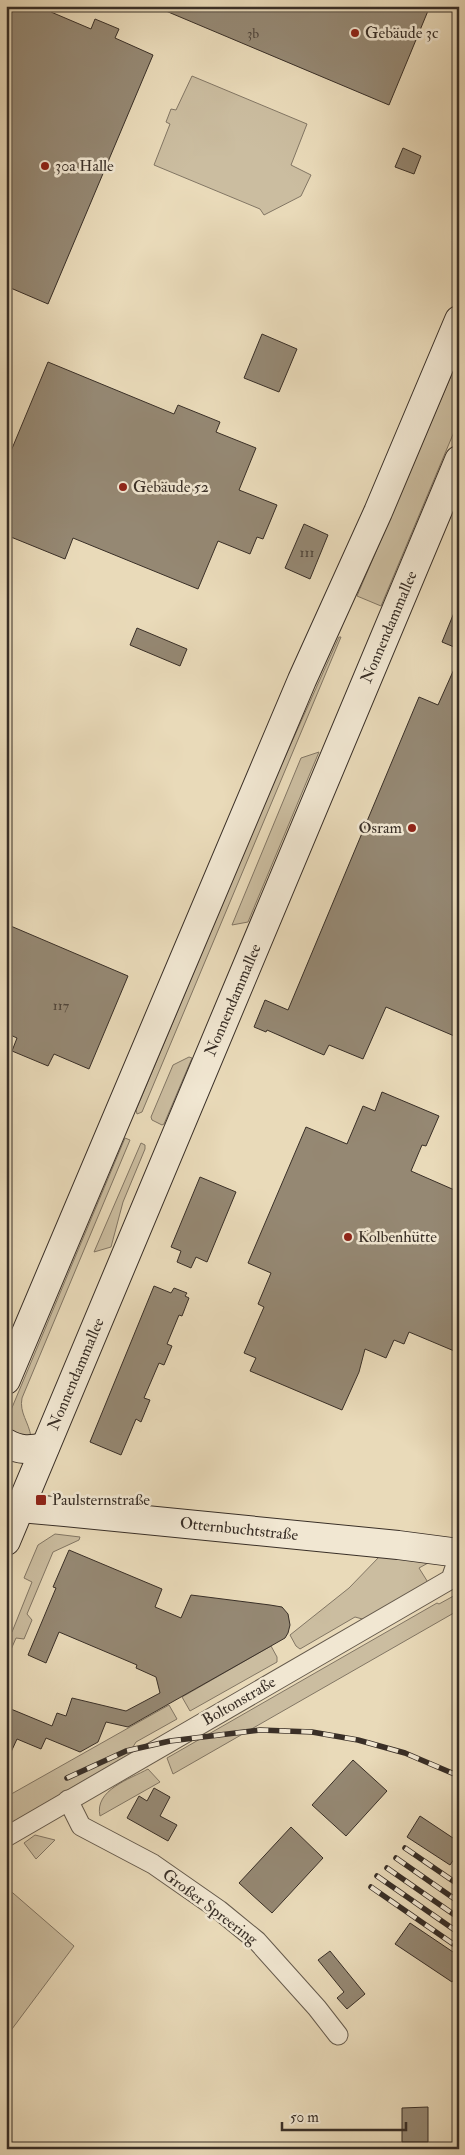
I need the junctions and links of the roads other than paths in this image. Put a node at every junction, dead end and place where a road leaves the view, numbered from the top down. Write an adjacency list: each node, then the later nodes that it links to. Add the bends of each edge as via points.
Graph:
1 (459, 320): 3 (main road, via 378,512 298,689)
2 (459, 460): 5 (main road, Nonnendammallee)
3 (6, 1380)
4 (6, 1443): 5 (main road, via 29,1451)
5 (45, 1447): 6 (main road, Nonnendammallee)
6 (11, 1506): 7 (main road, Nonnendammallee); 8 (main road, Otternbuchtstraße)
7 (6, 1540)
8 (459, 1554): 9 (street, Boltonstraße, via 451,1579)
9 (68, 1800): 10 (street, Boltonstraße); 11 (street, Großer Spreering, via 81,1826 153,1864 257,1941)
10 (6, 1837)
11 (338, 2035)

